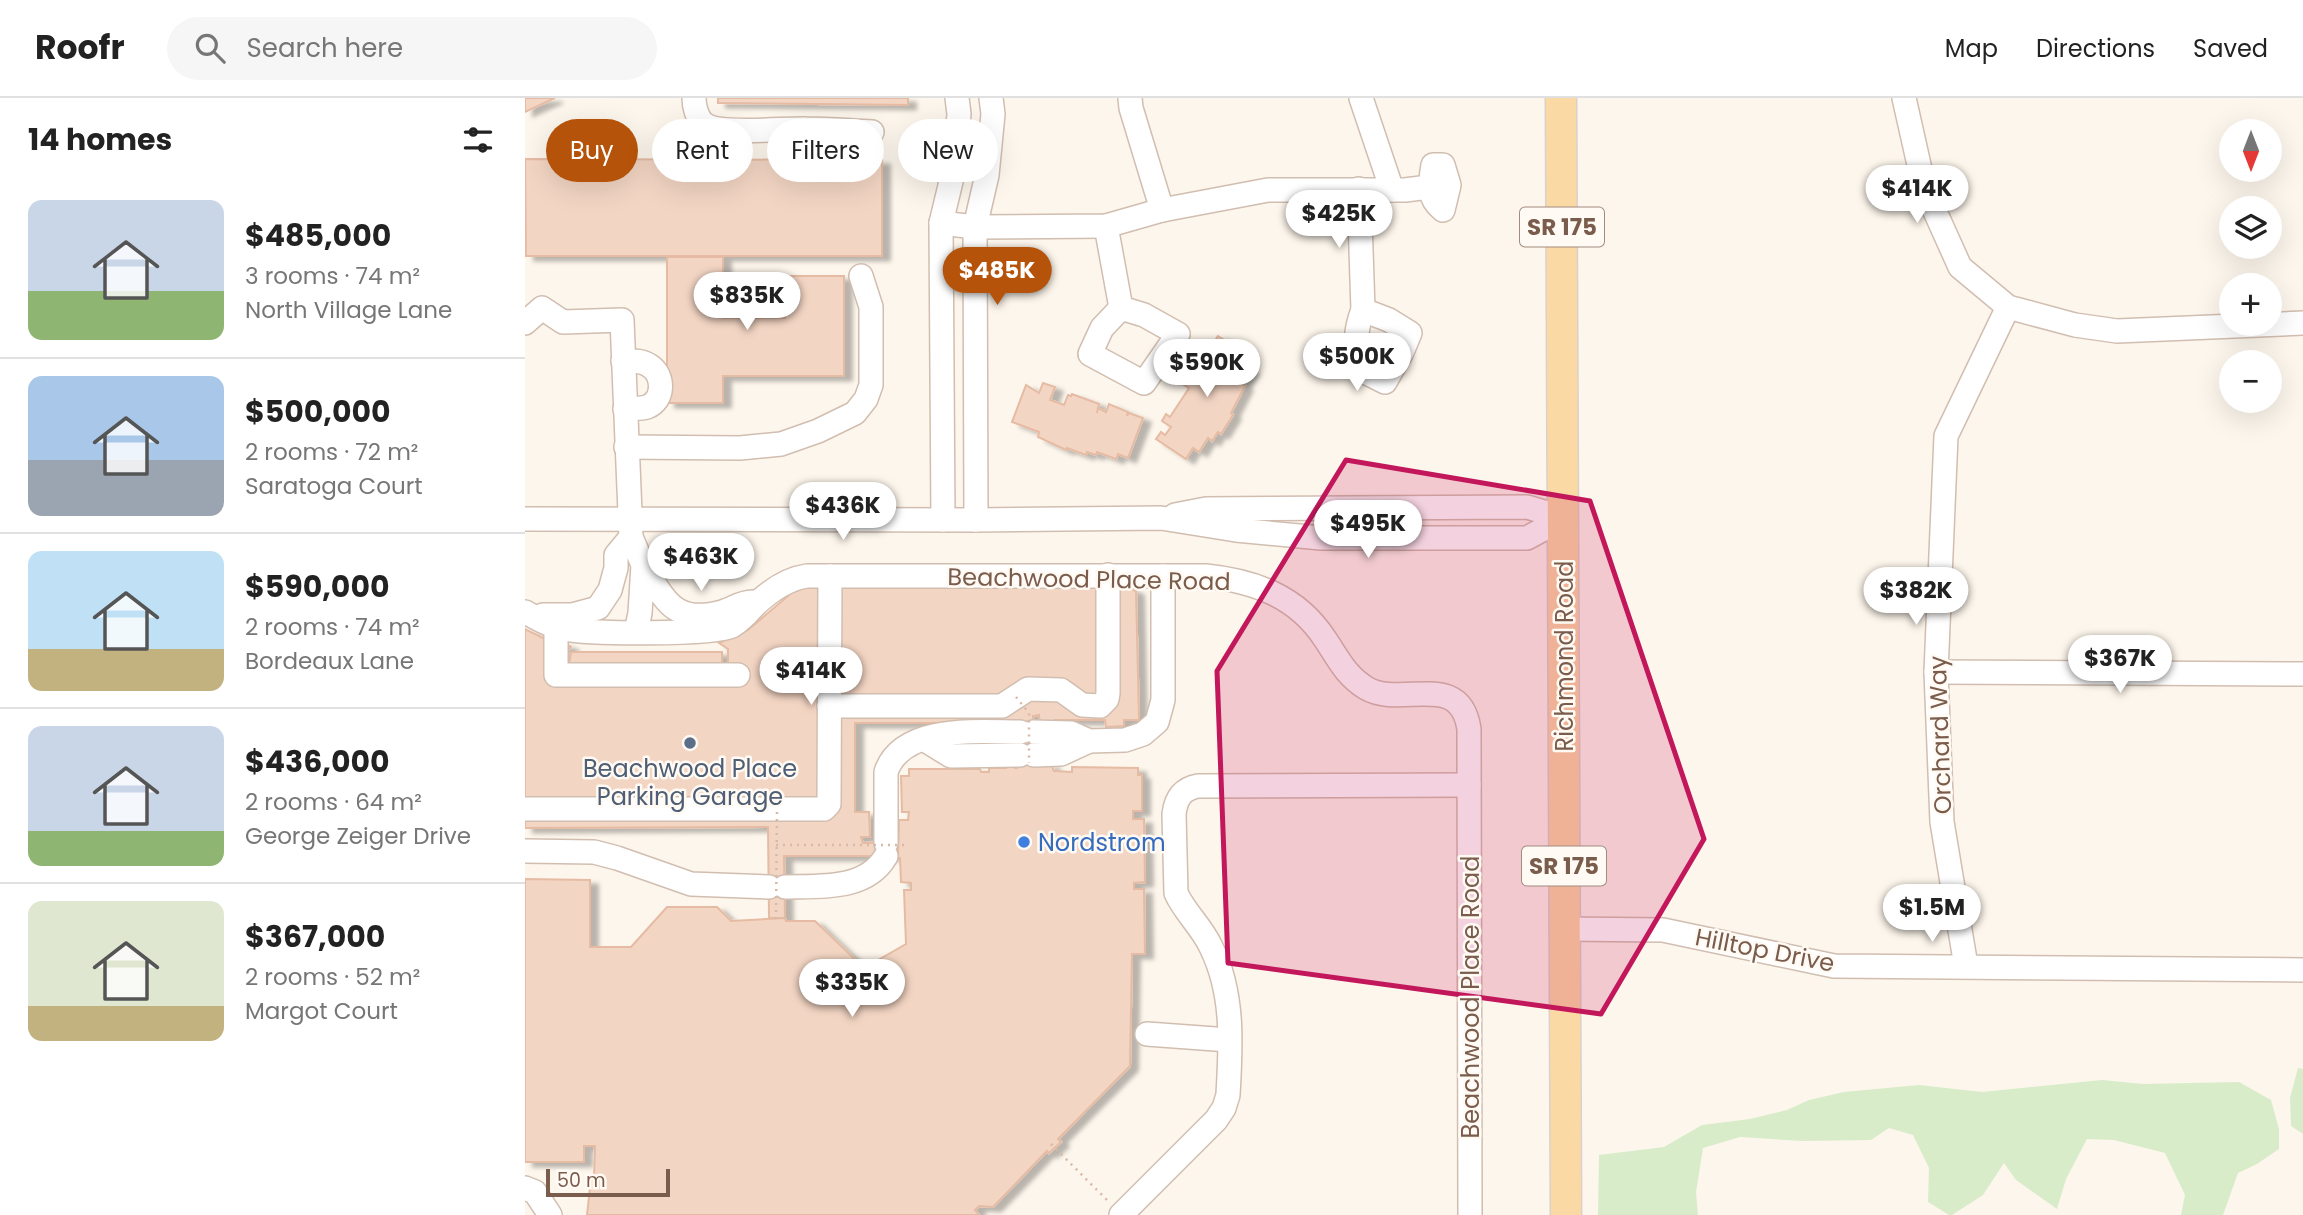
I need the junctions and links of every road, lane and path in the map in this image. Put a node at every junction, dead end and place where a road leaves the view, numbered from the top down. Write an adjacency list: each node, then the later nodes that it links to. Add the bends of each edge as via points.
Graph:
1 (694, 98): 8 (street, via 702,122 714,129)
2 (957, 98): 13 (street, via 954,169)
3 (991, 98): 15 (street, via 987,175)
4 (1130, 98): 12 (street)
5 (1361, 98): 11 (street)
6 (1561, 98): 25 (main road, Richmond Road / SR 175)
7 (1904, 98): 17 (street, via 1924,187 1960,267)
8 (767, 129)
9 (1429, 187): 11 (street)
10 (1359, 189): 11 (street); 12 (street, via 1268,190); 19 (street)
11 (1392, 190)
12 (1162, 210): 14 (street)
13 (941, 223): 15 (street); 27 (street)
14 (1105, 226): 15 (street); 18 (street)
15 (975, 227): 28 (street)
16 (861, 276): 24 (street, via 871,307 871,385 855,413 781,444)
17 (2008, 307): 21 (street, via 2117,331); 40 (street, Orchard Way, via 1946,436)
18 (1121, 309)
19 (1363, 310)
20 (525, 323): 22 (street, via 542,308 563,322 622,320)
21 (2303, 323)
22 (623, 361): 23 (street); 23 (street, via 649,364 659,373 661,389 648,407)
23 (625, 409): 24 (street)
24 (626, 447): 29 (street)
25 (1564, 518): 28 (street, via 1527,538 1321,538 1161,518); 55 (main road, Richmond Road / SR 175)
26 (525, 519): 29 (street)
27 (943, 520): 28 (street); 29 (street)
28 (976, 520)
29 (631, 528): 30 (street); 31 (street)
30 (616, 562): 37 (street, via 610,590 599,608 572,615); 39 (street)
31 (643, 565): 35 (street); 39 (street, via 640,613)
32 (1108, 575): 33 (street, Beachwood Place Road); 34 (street, Beachwood Place Road); 43 (street, via 1108,692 1104,703 1082,705 1057,689 1028,689)
33 (830, 576): 36 (street, Beachwood Place Road, via 793,579); 44 (street)
34 (1163, 576): 46 (street, via 1160,714 1150,729 1135,739); 48 (street, Beachwood Place Road, via 1226,578 1269,590 1309,618 1344,670 1364,687 1378,693 1437,694 1454,700 1468,720)
35 (655, 585): 36 (street, via 668,604 687,615 715,614 745,602); 39 (street, via 655,606)
36 (759, 602): 39 (street, Beachwood Place Road, via 727,628)
37 (527, 613): 38 (street, Beachwood Place Road)
38 (556, 627): 39 (street, Beachwood Place Road); 42 (street, via 556,675)
39 (629, 632)
40 (1936, 672): 41 (street); 56 (street, Orchard Way, via 1942,822)
41 (2303, 674)
42 (738, 675)
43 (1016, 697): 44 (street, via 1002,706); 47 (path, bridge, via 1029,713)
44 (829, 706): 50 (street, via 829,804 824,809)
45 (925, 740): 46 (street, via 955,732 1027,732 1072,733); 47 (street, via 951,755); 52 (street, via 902,748 889,763 886,783)
46 (1089, 741): 47 (street, via 1061,754)
47 (1028, 757)
48 (1469, 785): 59 (street, via 1198,786 1182,792 1174,814 1175,893 1218,963 1227,993); 64 (street, Beachwood Place Road)
49 (525, 809): 50 (street)
50 (777, 809): 51 (path, bridge)
51 (776, 845): 52 (path, bridge); 54 (path, bridge)
52 (893, 848): 53 (street, via 875,870 860,879 777,887 691,884 594,852)
53 (525, 851)
54 (776, 919)
55 (1565, 929): 56 (street, Hilltop Drive, via 1663,930 1834,966); 65 (main road, Richmond Road / SR 175)
56 (1966, 966): 57 (street, Hilltop Drive)
57 (2303, 971)
58 (1147, 1034): 59 (street)
59 (1229, 1040): 62 (street, via 1228,1095 1221,1113)
60 (1051, 1144): 62 (path)
61 (525, 1188): 63 (street, via 535,1192)
62 (1116, 1209)
63 (550, 1215)
64 (1470, 1215)
65 (1566, 1215)

